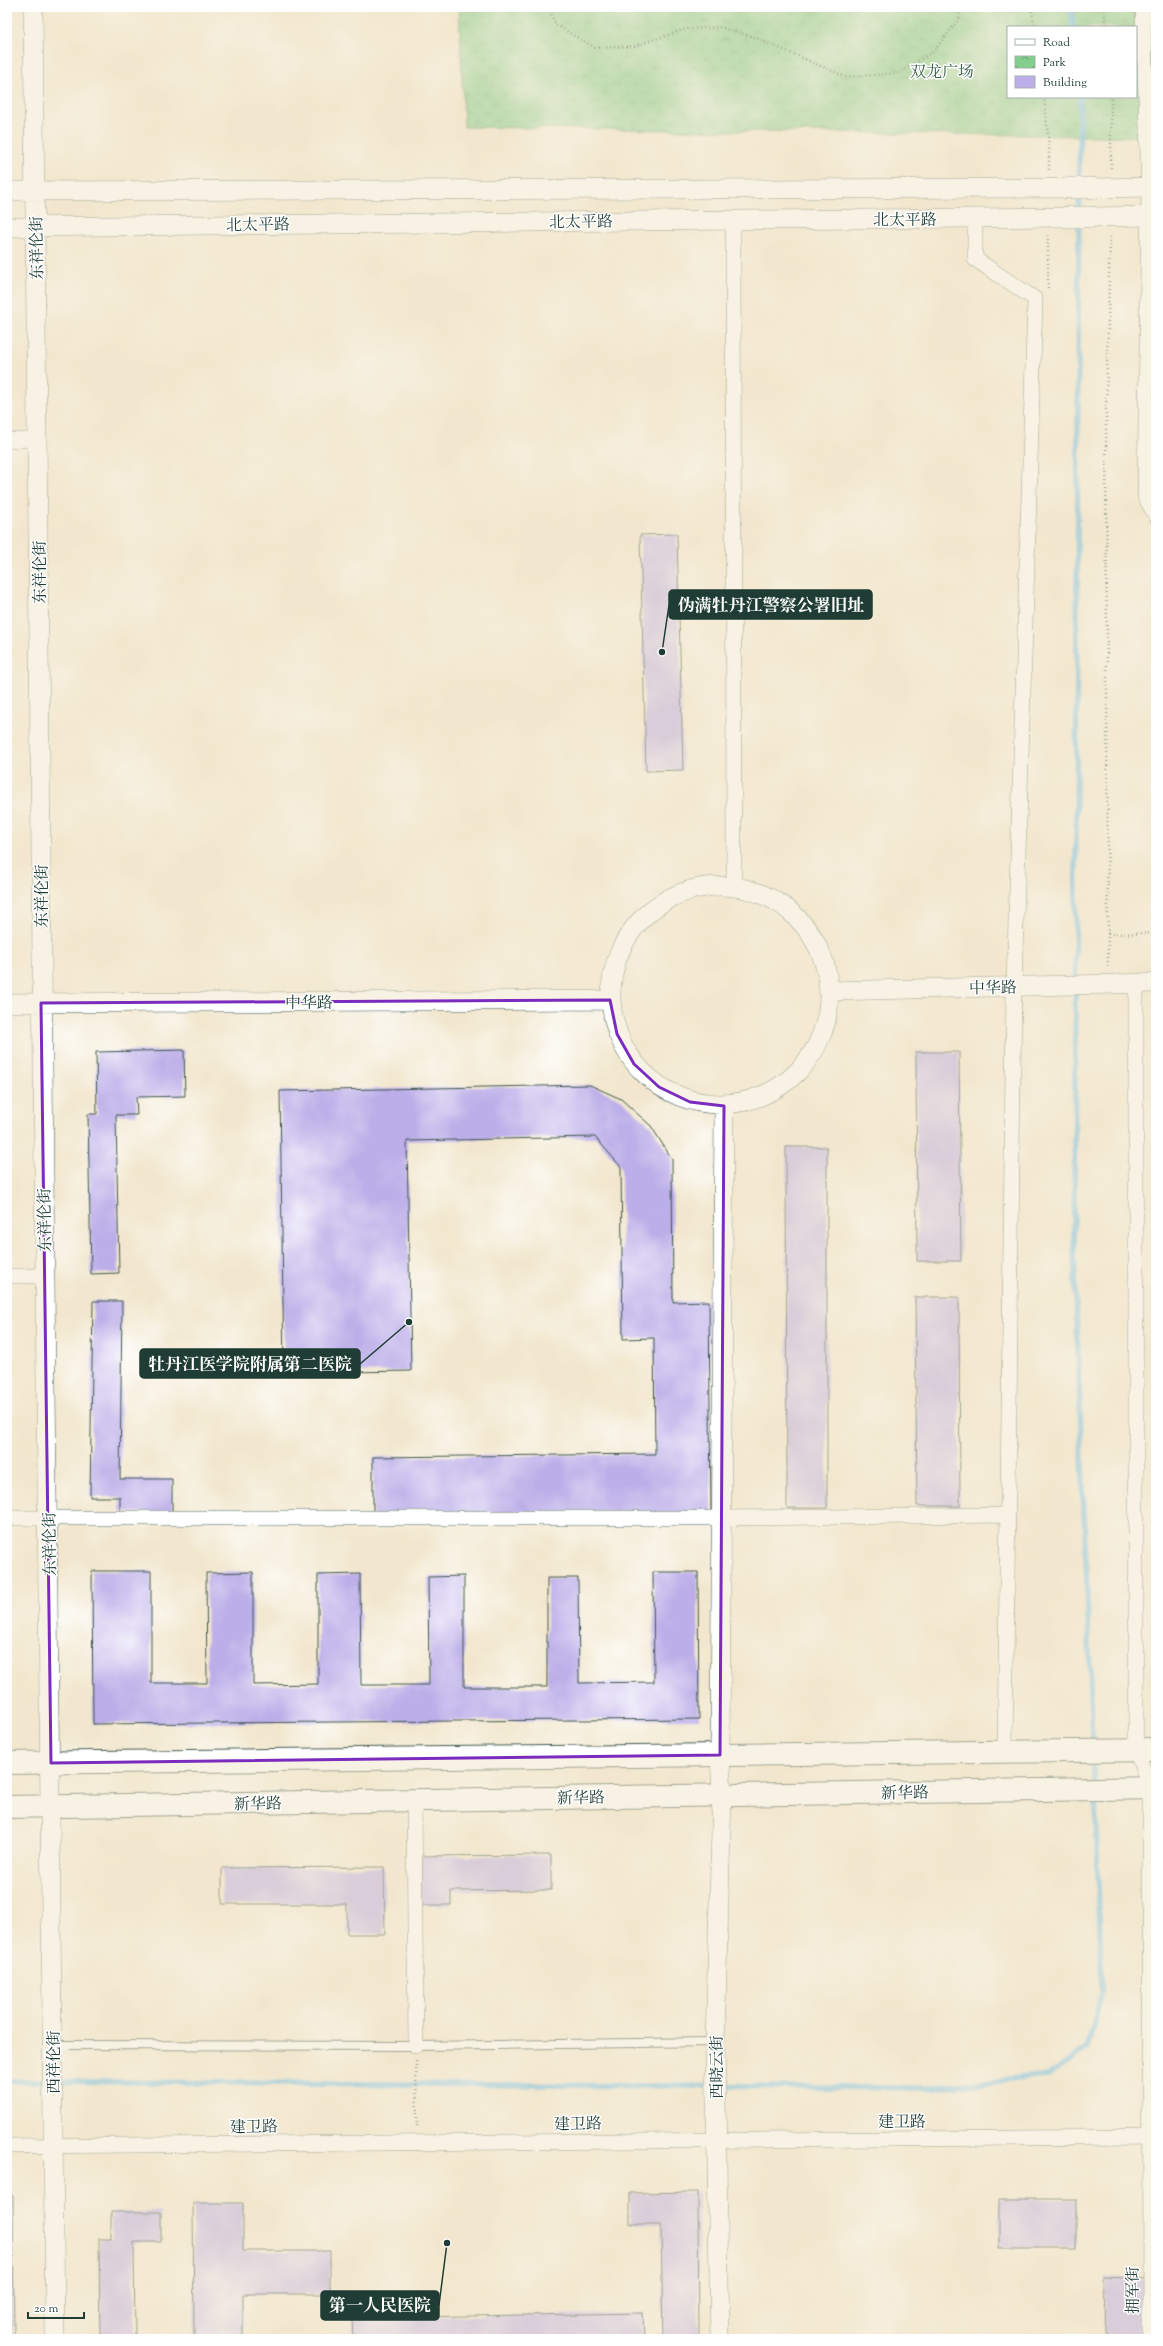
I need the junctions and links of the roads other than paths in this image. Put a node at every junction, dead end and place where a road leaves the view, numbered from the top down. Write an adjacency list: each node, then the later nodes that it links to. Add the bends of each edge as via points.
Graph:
1 (33, 7): 7 (street, 东祥伦街)
2 (1143, 7): 3 (street)
3 (1153, 187): 5 (street, 北太平路); 8 (street)
4 (1067, 188): 5 (main road, 北太平路); 7 (street, 北太平路)
5 (1101, 188)
6 (7, 191): 7 (street, 北太平路)
7 (35, 191): 13 (street, 东祥伦街)
8 (1152, 216): 10 (street, 北太平路); 17 (street, via 1145,497)
9 (1067, 217): 10 (main road, 北太平路); 11 (street, 北太平路)
10 (1101, 217)
11 (975, 218): 12 (street, 北太平路); 21 (street, via 975,259 1035,300)
12 (733, 220): 13 (street, 北太平路); 18 (street)
13 (36, 226): 14 (street, 北太平路); 16 (street, 东祥伦街)
14 (7, 227)
15 (7, 440): 16 (street)
16 (38, 440): 25 (street, 东祥伦街)
17 (1156, 516)
18 (734, 887): 22 (street, via 759,892 787,908 810,931 824,959); 23 (street, via 724,885 688,890 656,906 631,932 618,957)
19 (1156, 983): 20 (street, 中华路)
20 (1136, 984): 21 (street, 中华路); 33 (street)
21 (1014, 986): 22 (street, 中华路); 29 (street)
22 (830, 991): 26 (street, via 826,1025 812,1057 788,1082 758,1099)
23 (610, 1000): 25 (street, 中华路); 26 (street, via 617,1034 634,1064 659,1087 690,1102)
24 (7, 1003): 25 (street, 中华路)
25 (41, 1003): 28 (street, 东祥伦街)
26 (724, 1106): 32 (street, 西晓云街)
27 (7, 1276): 28 (street)
28 (45, 1276): 31 (street, 东祥伦街)
29 (1008, 1515): 32 (street); 34 (street)
30 (7, 1518): 31 (street)
31 (48, 1518): 32 (street); 37 (street, 东祥伦街)
32 (723, 1518): 35 (street, 西晓云街)
33 (1146, 1750): 34 (main road); 39 (street)
34 (1005, 1752): 35 (main road)
35 (720, 1755): 37 (main road); 40 (street, 西晓云街)
36 (7, 1763): 37 (main road)
37 (51, 1763): 38 (street, 东祥伦街)
38 (52, 1784): 42 (street, 西祥伦街)
39 (1153, 1788): 40 (main road, 新华路); 47 (street, 拥军街)
40 (722, 1795): 41 (main road, 新华路); 44 (street, 西晓云街)
41 (414, 1800): 42 (main road, 新华路); 46 (street)
42 (51, 1806): 43 (main road, 新华路); 45 (street, 西祥伦街)
43 (7, 1807)
44 (716, 2042): 46 (lane); 48 (street, 西晓云街)
45 (53, 2045): 46 (lane); 50 (street, 西祥伦街)
46 (416, 2046)
47 (1150, 2137): 48 (street, 建卫路); 53 (street, 拥军街)
48 (717, 2140): 50 (street, 建卫路); 52 (street, 西晓云街)
49 (7, 2146): 50 (street, 建卫路)
50 (54, 2146): 51 (street, 西祥伦街)
51 (55, 2339)
52 (720, 2339)
53 (1150, 2339)

